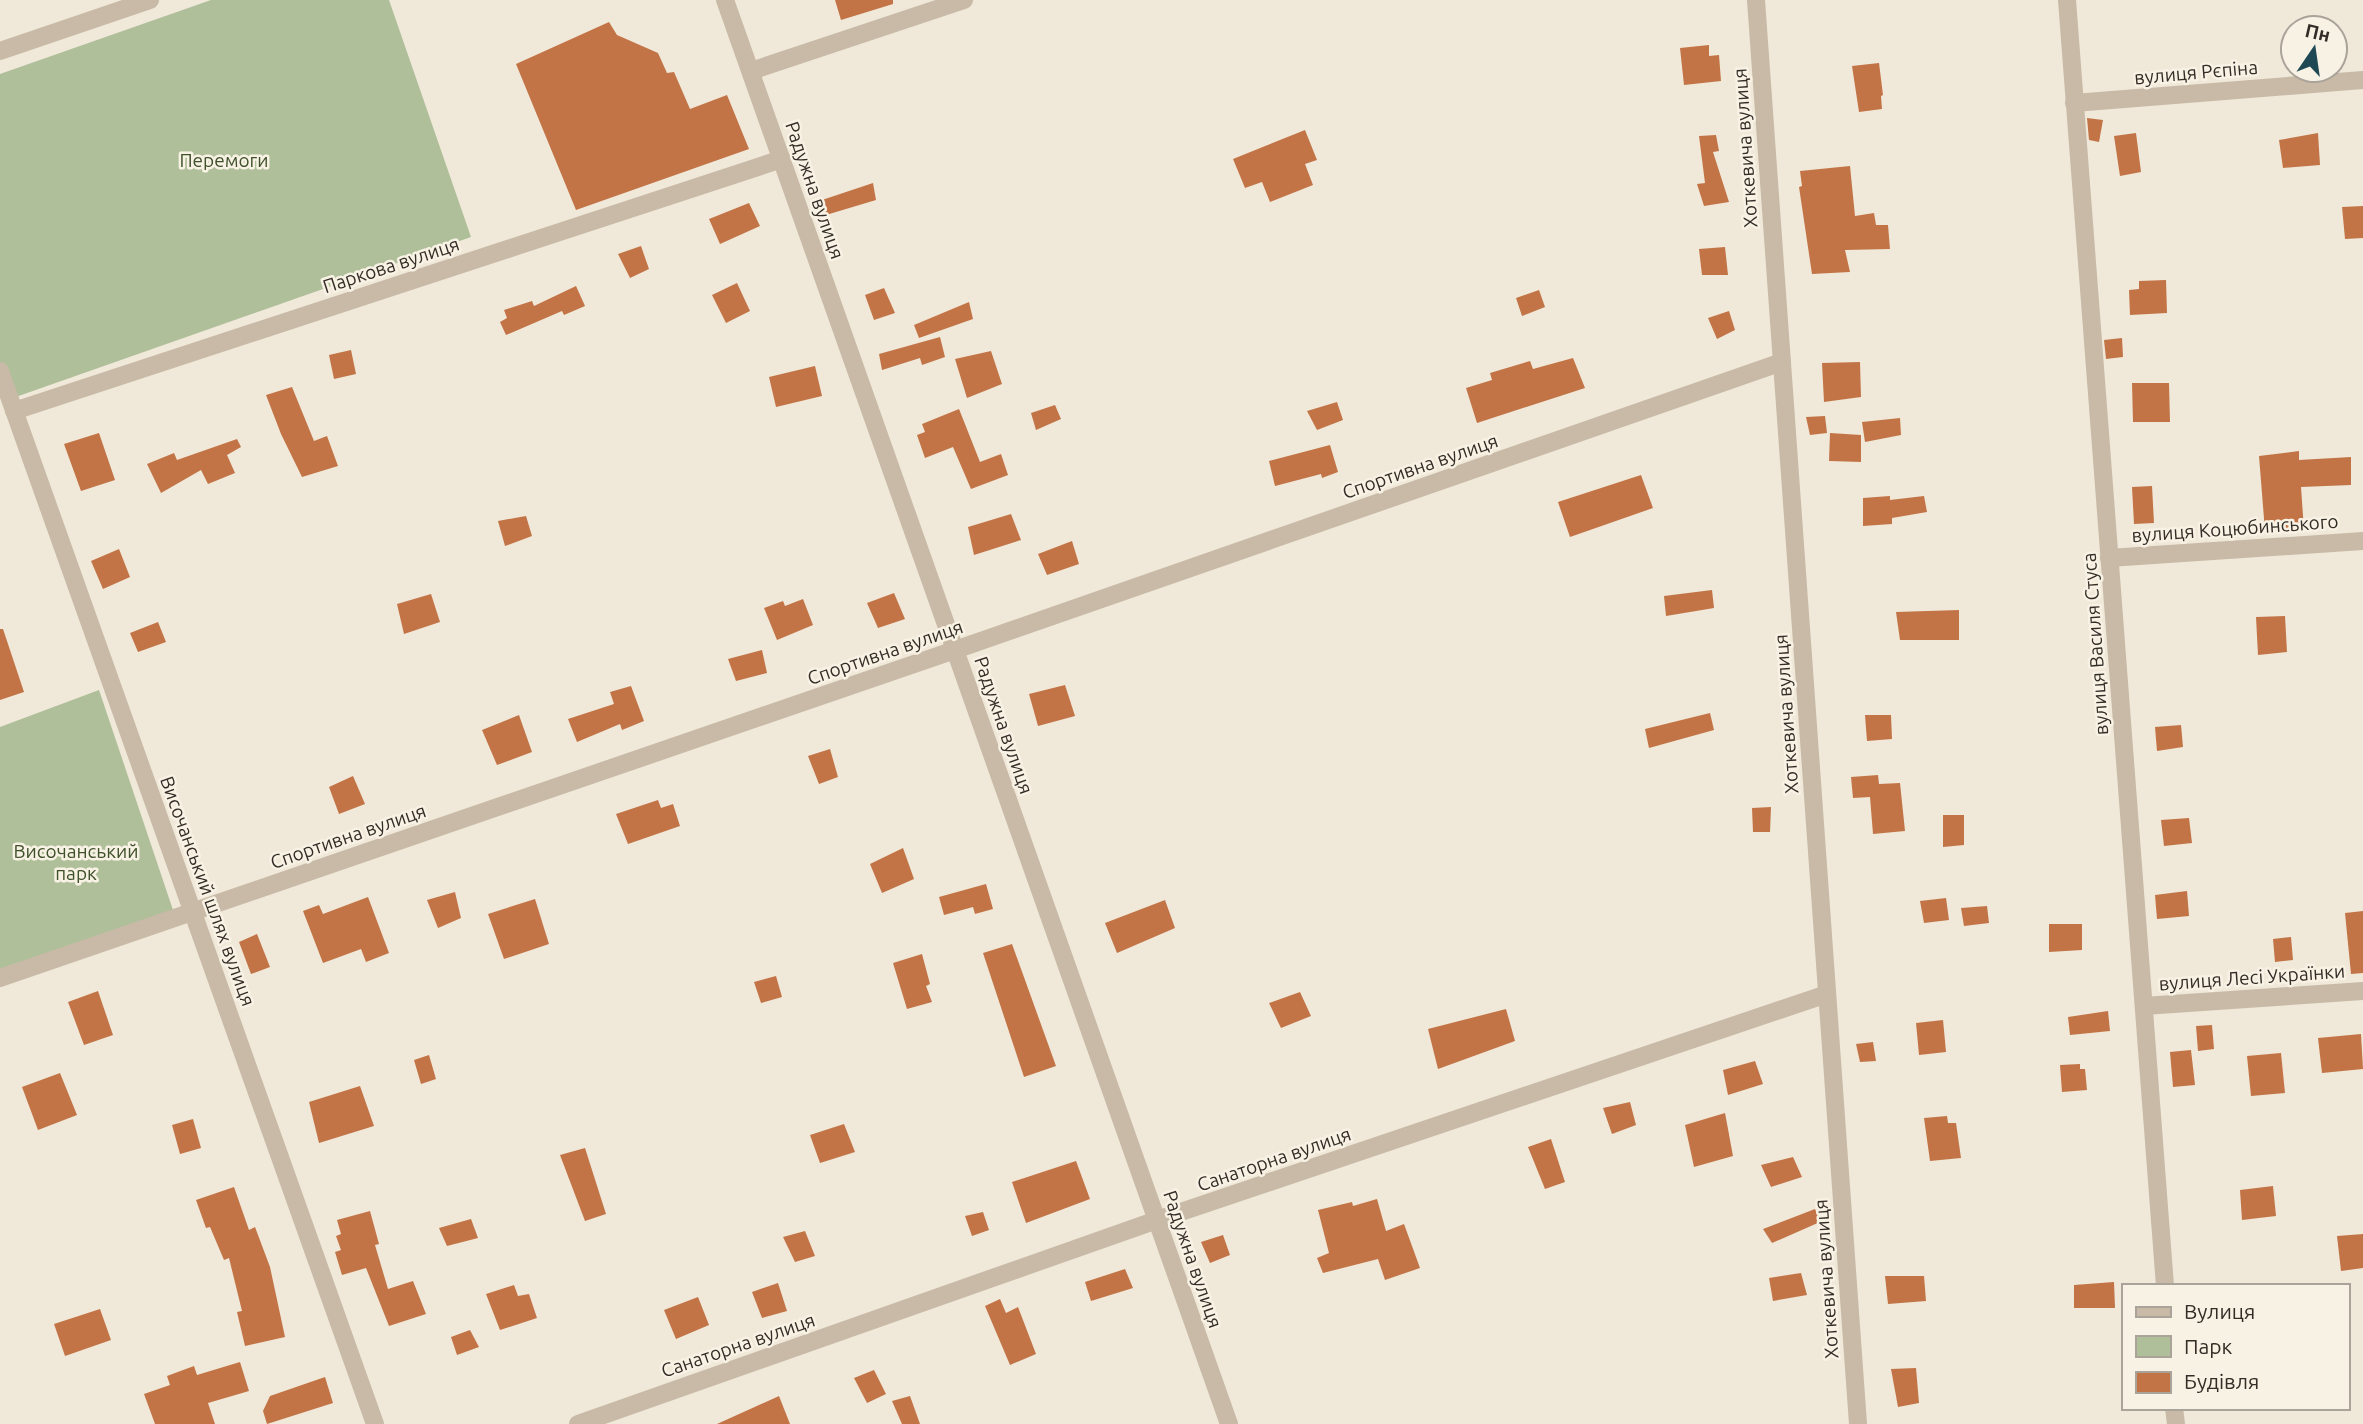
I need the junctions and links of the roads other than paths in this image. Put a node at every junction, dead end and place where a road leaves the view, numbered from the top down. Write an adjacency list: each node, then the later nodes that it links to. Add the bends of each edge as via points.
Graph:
1 (150, 0): 6 (street)
2 (725, 0): 7 (street, Радужна вулиця)
3 (964, 0): 7 (street)
4 (1756, 0): 11 (street, Хоткевича вулиця)
5 (2067, 0): 9 (street, вулиця Василя Стуса)
6 (0, 51)
7 (751, 71): 10 (street, Радужна вулиця)
8 (2363, 80): 9 (street, вулиця Рєпіна)
9 (2074, 103): 15 (street, вулиця Василя Стуса)
10 (782, 159): 13 (street, Паркова вулиця); 16 (street, Радужна вулиця)
11 (1782, 362): 16 (street, Спортивна вулиця); 20 (street, Хоткевича вулиця)
12 (0, 371): 13 (street, Височанський шлях вулиця)
13 (14, 411): 17 (street, Височанський шлях вулиця)
14 (2363, 541): 15 (street, вулиця Коцюбинського)
15 (2109, 558): 21 (street, вулиця Василя Стуса)
16 (955, 650): 17 (street, Спортивна вулиця); 22 (street, Радужна вулиця)
17 (193, 911): 18 (street, Спортивна вулиця); 24 (street, Височанський шлях вулиця)
18 (0, 978)
19 (2363, 991): 21 (street, вулиця Лесі Українки)
20 (1827, 994): 22 (street, Санаторна вулиця); 27 (street, Хоткевича вулиця)
21 (2144, 1006): 23 (street, вулиця Василя Стуса)
22 (1157, 1220): 25 (street, Санаторна вулиця); 26 (street, Радужна вулиця)
23 (2165, 1284)
24 (376, 1424)
25 (578, 1424)
26 (1229, 1424)
27 (1858, 1424)

